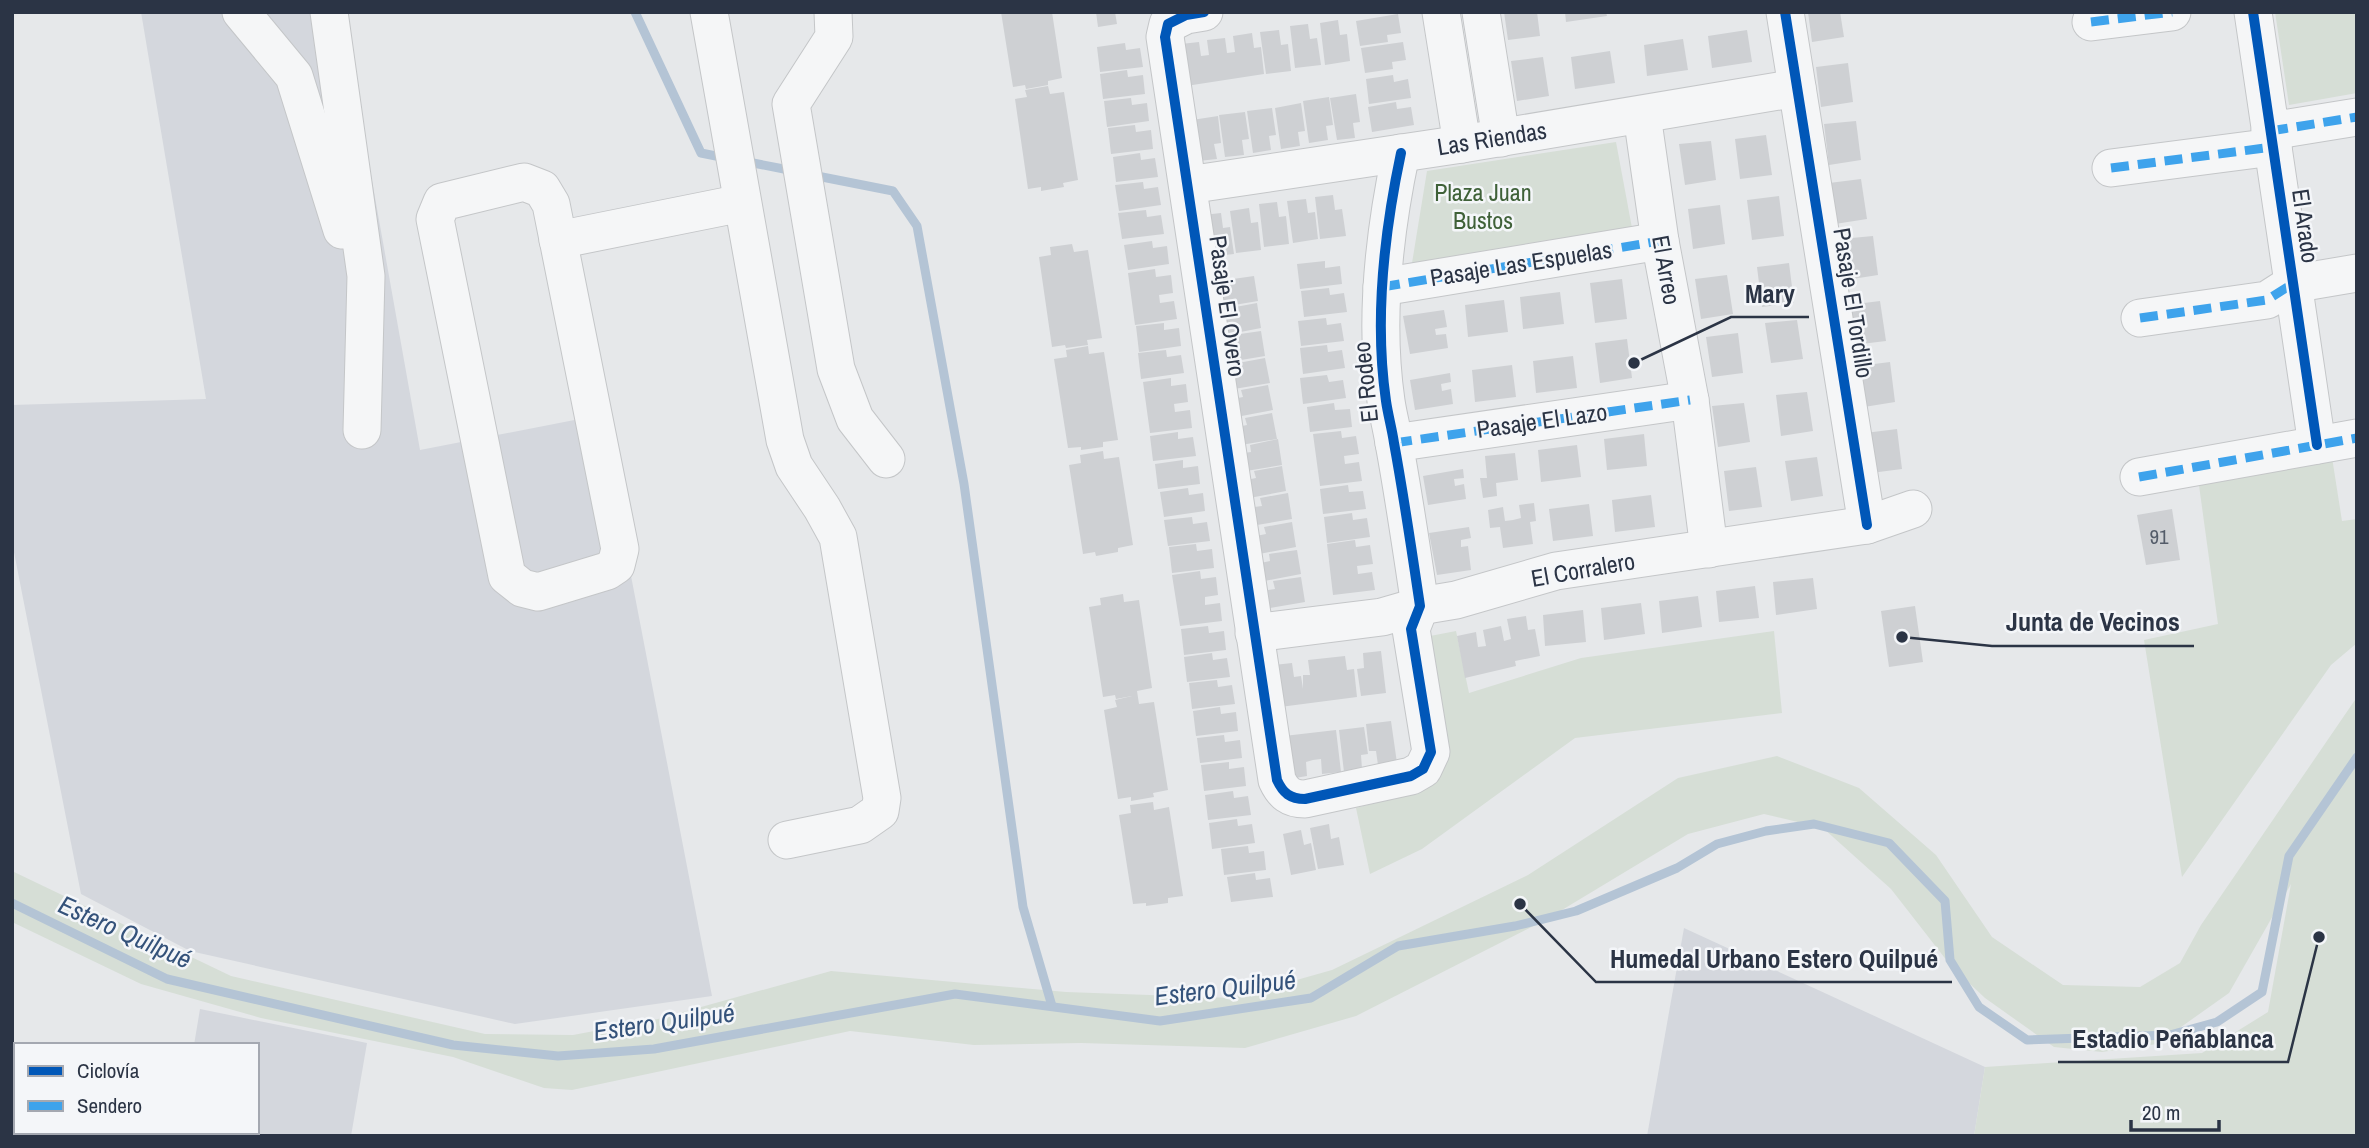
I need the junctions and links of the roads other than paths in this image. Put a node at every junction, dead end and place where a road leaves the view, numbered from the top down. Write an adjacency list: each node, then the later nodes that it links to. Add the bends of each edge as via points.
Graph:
1 (241, 12): 25 (street, via 294,76 340,226)
2 (329, 12): 25 (street)
3 (709, 12): 21 (street)
4 (833, 12): 34 (street, via 834,37 791,104 836,369 855,419)
5 (1204, 12): 20 (street, Pasaje El Overo, via 1175,19 1165,30)
6 (1441, 12): 17 (street)
7 (1481, 12): 15 (street)
8 (1785, 12): 12 (street, Pasaje El Tordillo)
9 (2172, 12): 11 (street)
10 (2253, 12): 16 (street, El Arado)
11 (2091, 22)
12 (1797, 88): 13 (street, Las Riendas); 37 (street, Pasaje El Tordillo)
13 (1642, 115): 15 (street, Las Riendas); 23 (street, El Arreo)
14 (2357, 117): 16 (street)
15 (1501, 138): 17 (street, Las Riendas)
16 (2272, 139): 19 (street); 26 (street, El Arado)
17 (1462, 144): 18 (street, Las Riendas)
18 (1401, 153): 20 (street, Las Riendas); 27 (street, El Rodeo)
19 (2111, 168)
20 (1188, 186): 40 (street, Pasaje El Overo)
21 (742, 203): 22 (street); 41 (street, via 785,440 794,466 838,537 882,797 880,811 860,825)
22 (558, 240): 22 (street, via 620,549 616,565 607,571 538,592 507,576 435,219 442,202 524,182 542,189 551,204)
23 (1660, 241): 27 (street, Pasaje Las Espuelas); 29 (street, El Arreo)
24 (2357, 273): 26 (street)
25 (366, 276): 30 (street)
26 (2292, 284): 28 (street, via 2267,300); 33 (street, El Arado)
27 (1382, 287): 32 (street, El Rodeo, via 1386,401)
28 (2140, 318)
29 (1690, 400): 32 (street, Pasaje El Lazo); 38 (street, El Arreo)
30 (362, 430)
31 (2357, 438): 33 (street)
32 (1394, 443): 39 (street, El Rodeo)
33 (2318, 445): 35 (street)
34 (886, 459)
35 (2139, 477)
36 (1913, 509): 37 (street, El Corralero)
37 (1867, 525): 38 (street, El Corralero)
38 (1709, 549): 39 (street, El Corralero, via 1556,571)
39 (1420, 606): 40 (street, El Corralero, via 1382,617); 40 (street, Pasaje El Overo, via 1411,629 1431,752 1428,761 1423,769 1404,778 1305,799 1287,795 1278,780)
40 (1254, 633)
41 (786, 840)

